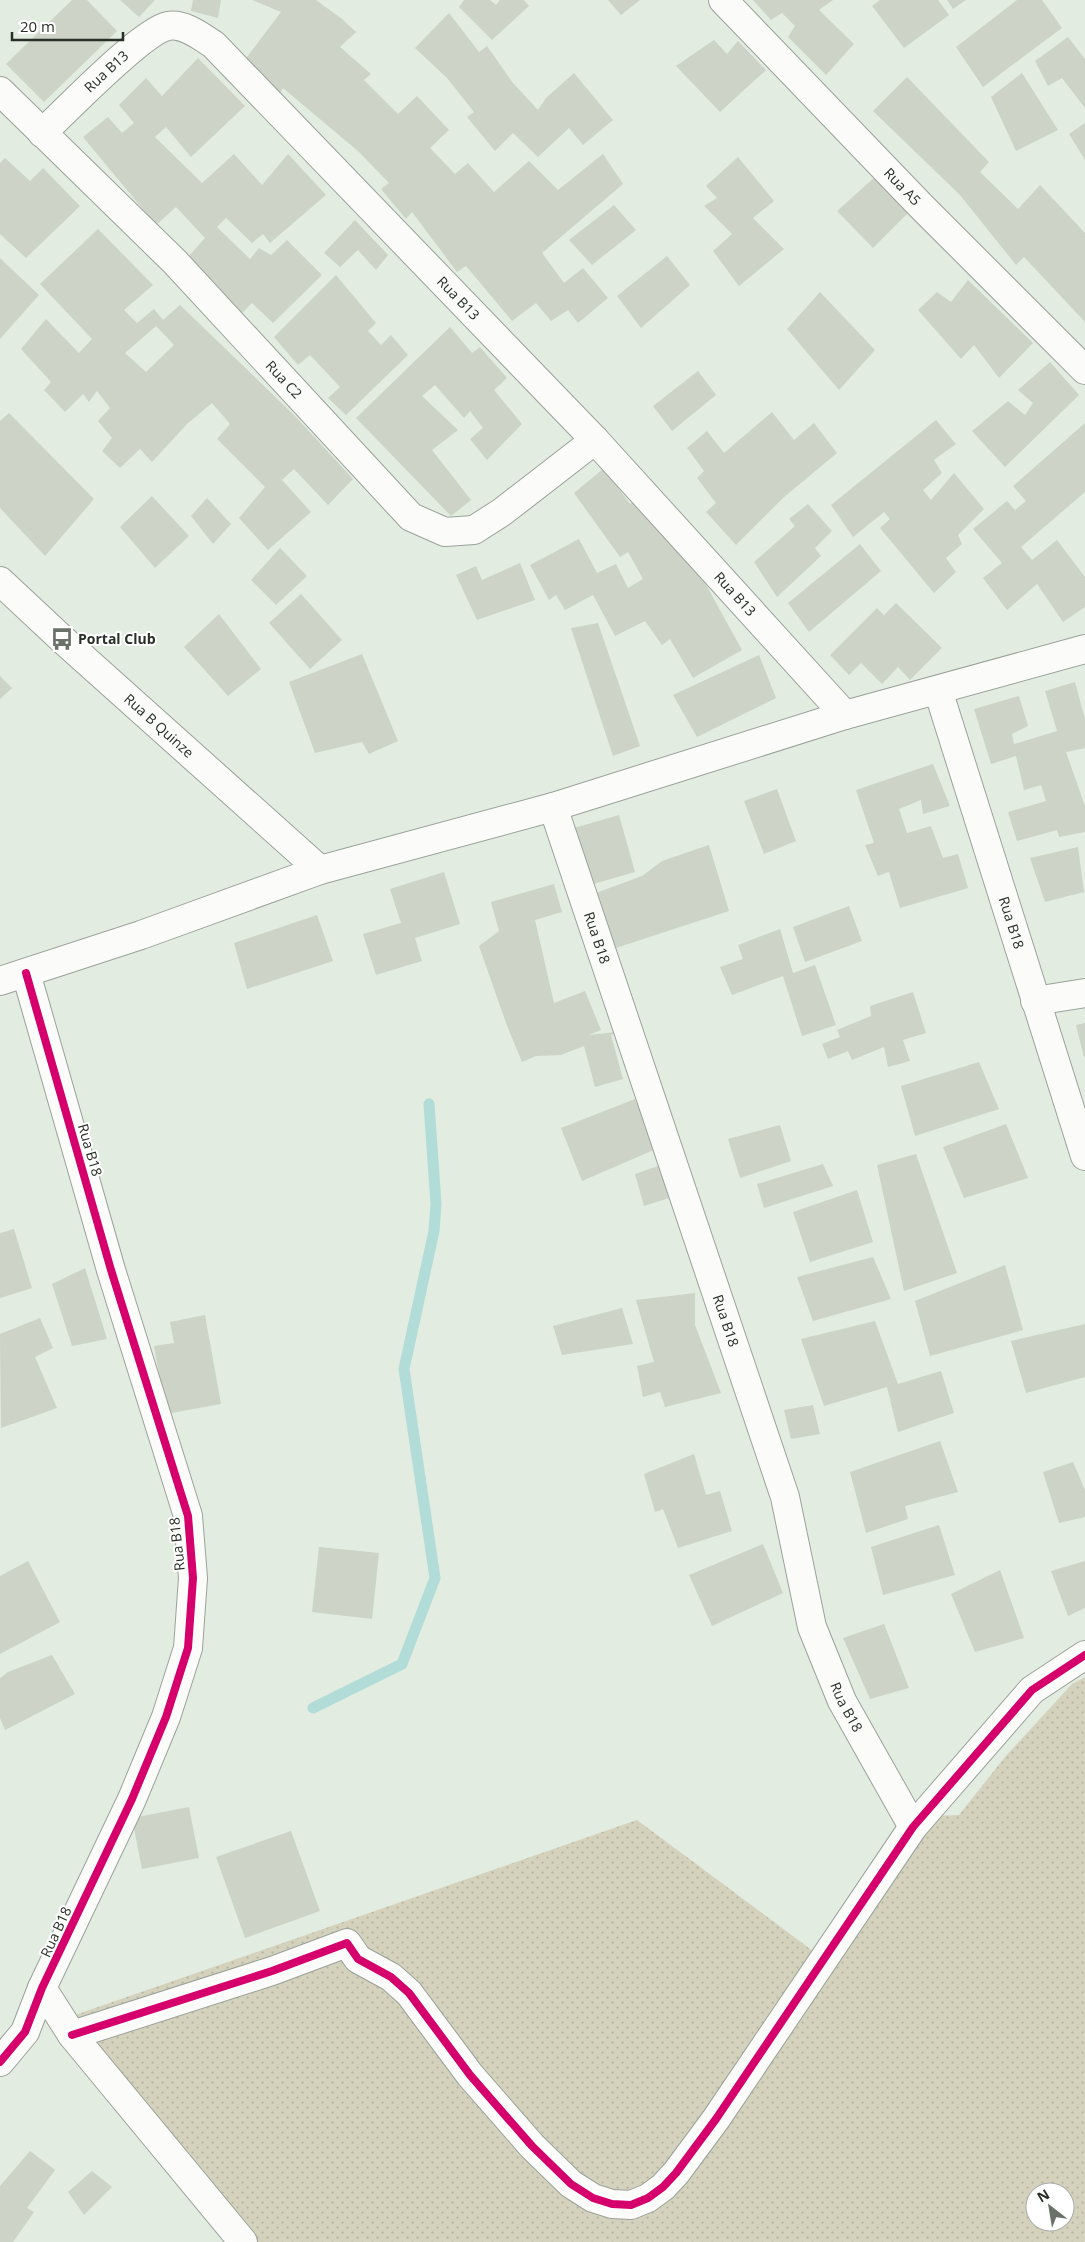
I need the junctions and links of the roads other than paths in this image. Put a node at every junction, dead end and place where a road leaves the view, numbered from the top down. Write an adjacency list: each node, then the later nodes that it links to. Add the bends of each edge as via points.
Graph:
1 (723, 0): 4 (street, Rua A5)
2 (0, 91): 3 (street, Rua C2)
3 (42, 133): 5 (street, Rua C2, via 175,262 411,517 445,532 474,530); 5 (street, Rua B13, via 144,38 169,25 193,31 214,44)
4 (1085, 370)
5 (595, 440): 9 (street, Rua B13)
6 (0, 581): 11 (street, Rua B Quinze)
7 (1085, 649): 8 (street)
8 (938, 690): 9 (street); 15 (street, Rua B18)
9 (845, 715): 10 (street)
10 (553, 807): 11 (street); 18 (street, Rua B18, via 785,1497 812,1628 842,1701)
11 (320, 870): 12 (street)
12 (26, 973): 13 (street); 19 (street, Rua B18, via 111,1270 188,1516 193,1578 188,1648 166,1717 132,1799)
13 (0, 981)
14 (1085, 993): 15 (street)
15 (1035, 1001): 16 (street, Rua B18)
16 (1085, 1156)
17 (1085, 1655): 18 (street, via 1032,1690)
18 (913, 1828): 20 (street, via 676,2173 648,2198 631,2205 612,2204 594,2198 572,2184 532,2146 470,2075 409,1993 392,1977 358,1959 347,1943 272,1971)
19 (42, 1988): 20 (street); 21 (street, Rua B18, via 25,2032)
20 (72, 2035): 22 (street)
21 (0, 2062)
22 (243, 2242)

